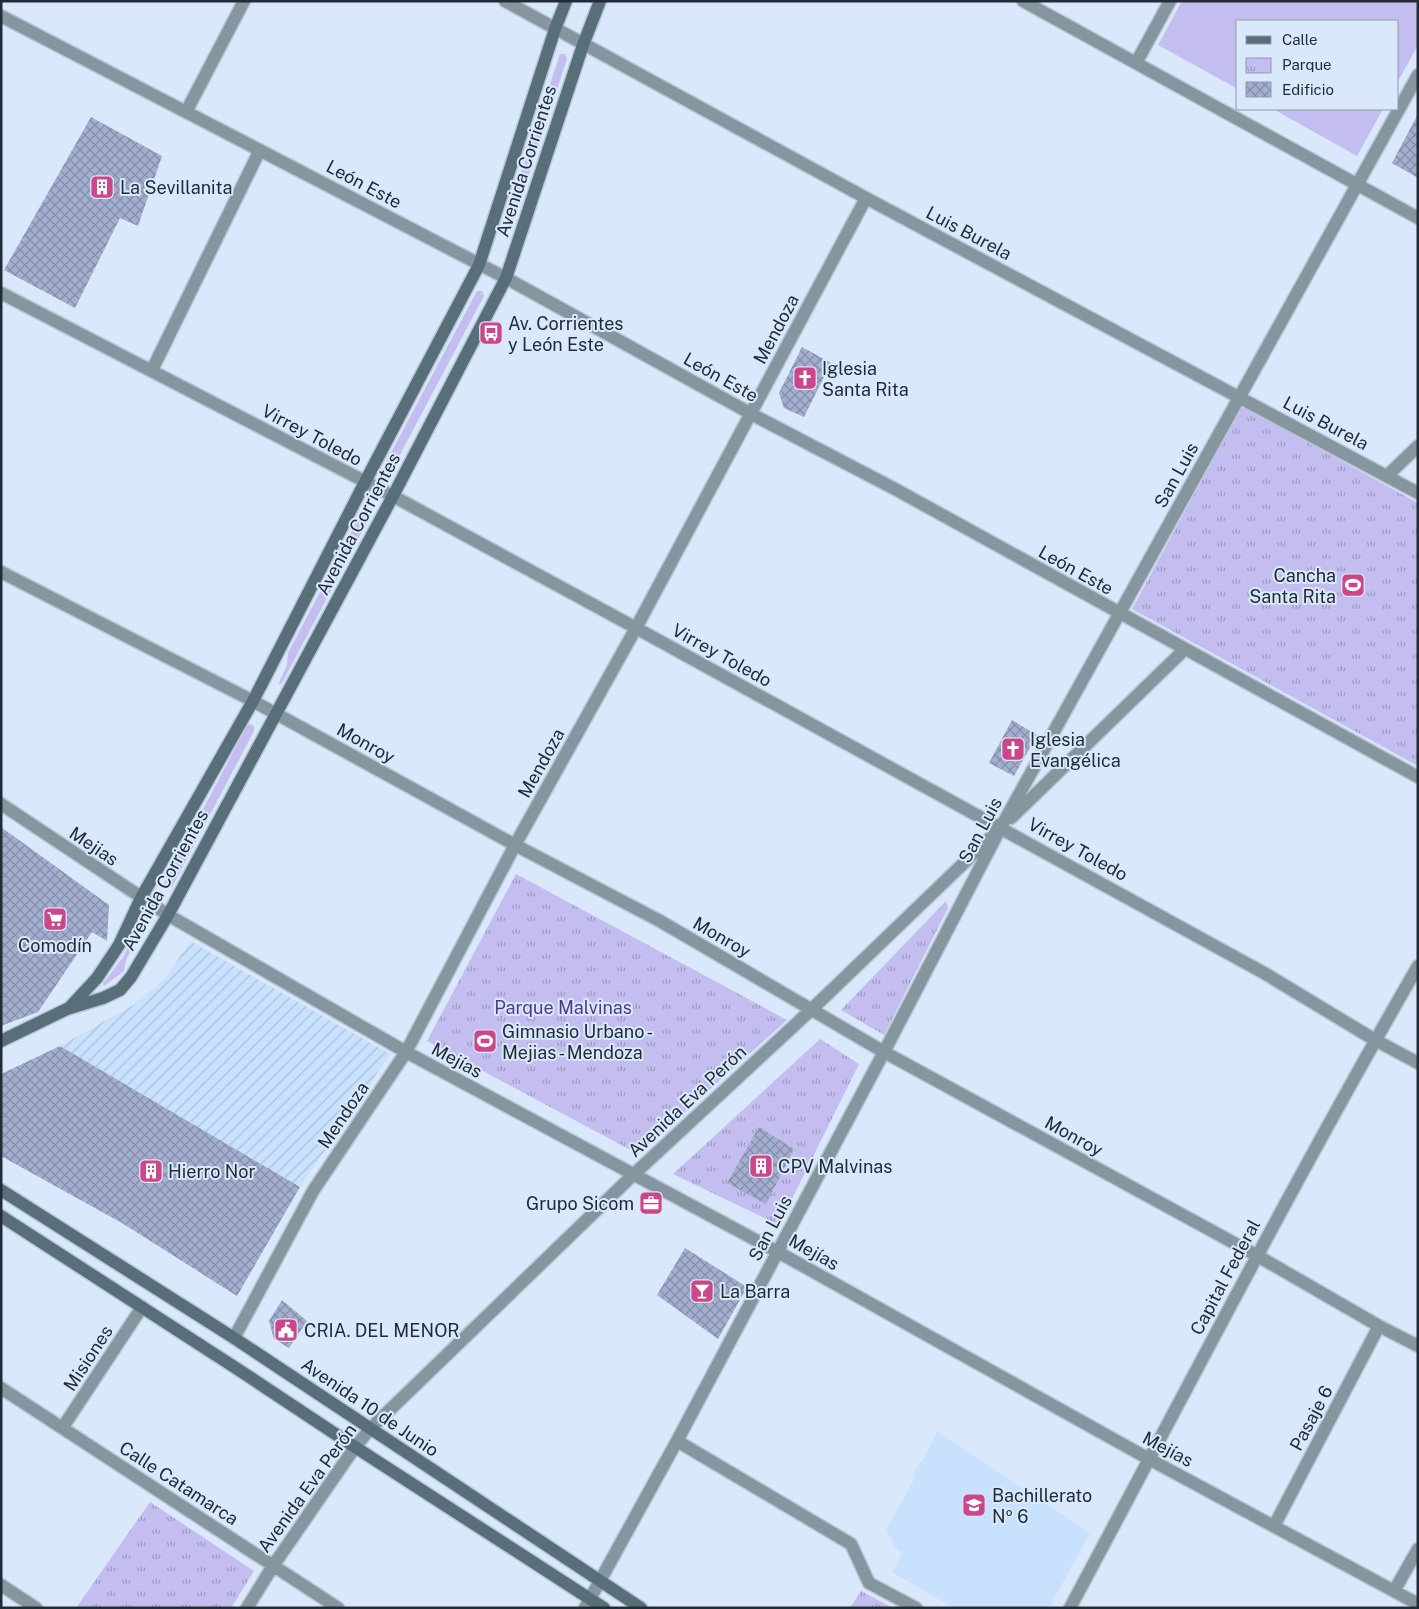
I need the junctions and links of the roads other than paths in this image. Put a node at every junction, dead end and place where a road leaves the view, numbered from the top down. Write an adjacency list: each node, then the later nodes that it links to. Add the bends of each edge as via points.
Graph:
1 (244, 1): 14 (street)
2 (505, 1): 8 (street, Luis Burela)
3 (566, 1): 8 (street, Avenida Corrientes)
4 (600, 1): 9 (street, Avenida Corrientes)
5 (1023, 1): 10 (street)
6 (1170, 1): 10 (street)
7 (1, 16): 14 (street, León Este)
8 (555, 29): 9 (street, Luis Burela); 19 (street, Avenida Corrientes)
9 (583, 44): 17 (street, Luis Burela); 20 (street, Avenida Corrientes)
10 (1136, 63): 16 (street)
11 (1418, 76): 12 (street, San Luis)
12 (1399, 110)
13 (1399, 110): 16 (street, San Luis)
14 (186, 112): 15 (street, León Este)
15 (260, 150): 19 (street, León Este); 22 (street)
16 (1357, 185): 18 (street); 23 (street, San Luis)
17 (866, 198): 23 (street, Luis Burela); 24 (street, Mendoza)
18 (1418, 218)
19 (479, 265): 20 (street, León Este); 27 (street, Avenida Corrientes)
20 (506, 278): 24 (street, León Este); 29 (street, Avenida Corrientes)
21 (1, 293): 22 (street, Virrey Toledo)
22 (152, 370): 27 (street, Virrey Toledo)
23 (1239, 397): 26 (street, Luis Burela); 31 (street, San Luis)
24 (751, 413): 31 (street, León Este); 32 (street, Mendoza)
25 (1418, 446): 26 (street)
26 (1388, 476): 28 (street, Luis Burela)
27 (365, 482): 29 (street, Virrey Toledo); 34 (street, Avenida Corrientes)
28 (1418, 492)
29 (393, 496): 32 (street, Virrey Toledo); 35 (street, Avenida Corrientes)
30 (1, 572): 34 (street, Monroy)
31 (1119, 614): 33 (street, León Este); 38 (street, San Luis)
32 (636, 628): 38 (street, Virrey Toledo); 39 (street, Mendoza)
33 (1185, 649): 36 (street, León Este); 38 (street, Avenida Eva Perón)
34 (253, 701): 35 (street, Monroy); 40 (street, Avenida Corrientes)
35 (276, 714): 39 (street, Monroy); 41 (street, Avenida Corrientes)
36 (1418, 777)
37 (1, 804): 40 (street, Mejias)
38 (1001, 827): 44 (street, Avenida Eva Perón); 45 (street, Virrey Toledo, via 1264,972); 48 (street, San Luis)
39 (515, 845): 44 (street, Monroy, via 660,921); 47 (street, Mendoza)
40 (141, 898): 41 (street, Mejias); 43 (street, Avenida Corrientes, via 119,945 97,978)
41 (168, 915): 43 (street, Avenida Corrientes, via 120,990); 47 (street, Mejías)
42 (1418, 966): 45 (street, Capital Federal)
43 (67, 1010): 46 (street, Avenida Corrientes)
44 (811, 1010): 48 (street, Monroy); 50 (street, Avenida Eva Perón)
45 (1375, 1040): 49 (street, Virrey Toledo); 54 (street, Capital Federal)
46 (1, 1041)
47 (406, 1052): 50 (street, Mejías); 57 (street, Mendoza, via 313,1192)
48 (884, 1052): 53 (street, San Luis); 54 (street, Monroy)
49 (1418, 1063)
50 (633, 1175): 53 (street, Mejías); 61 (street, Avenida Eva Perón)
51 (1, 1190): 57 (street, Avenida 10 de Junio)
52 (1, 1216): 55 (street)
53 (778, 1252): 62 (street, San Luis); 64 (street, Mejías)
54 (1256, 1255): 56 (street, Monroy); 64 (street, Capital Federal)
55 (142, 1307): 60 (street, Misiones); 63 (street)
56 (1379, 1326): 58 (street, Monroy); 65 (street, Pasaje 6)
57 (234, 1338): 61 (street, Avenida 10 de Junio)
58 (1418, 1346)
59 (1, 1388): 60 (street, Calle Catamarca)
60 (63, 1428): 67 (street, Calle Catamarca)
61 (370, 1429): 63 (street, Avenida Eva Perón); 68 (street, Avenida 10 de Junio)
62 (677, 1441): 68 (street, San Luis); 78 (street, via 851,1544 869,1583)
63 (354, 1447): 67 (street, Avenida Eva Perón); 71 (street)
64 (1150, 1459): 65 (street, Mejías); 79 (street, Capital Federal)
65 (1274, 1526): 70 (street, Mejías)
66 (1418, 1549): 70 (street)
67 (273, 1566): 74 (street, Avenida Eva Perón); 75 (street, Calle Catamarca)
68 (601, 1581): 71 (street, San Luis); 77 (street, Avenida 10 de Junio)
69 (1, 1585): 73 (street)
70 (1394, 1591): 72 (street, Mejías)
71 (588, 1603): 76 (street)
72 (1418, 1604)
73 (36, 1608)
74 (247, 1608)
75 (338, 1608)
76 (604, 1608)
77 (641, 1608)
78 (916, 1608)
79 (1070, 1608)

